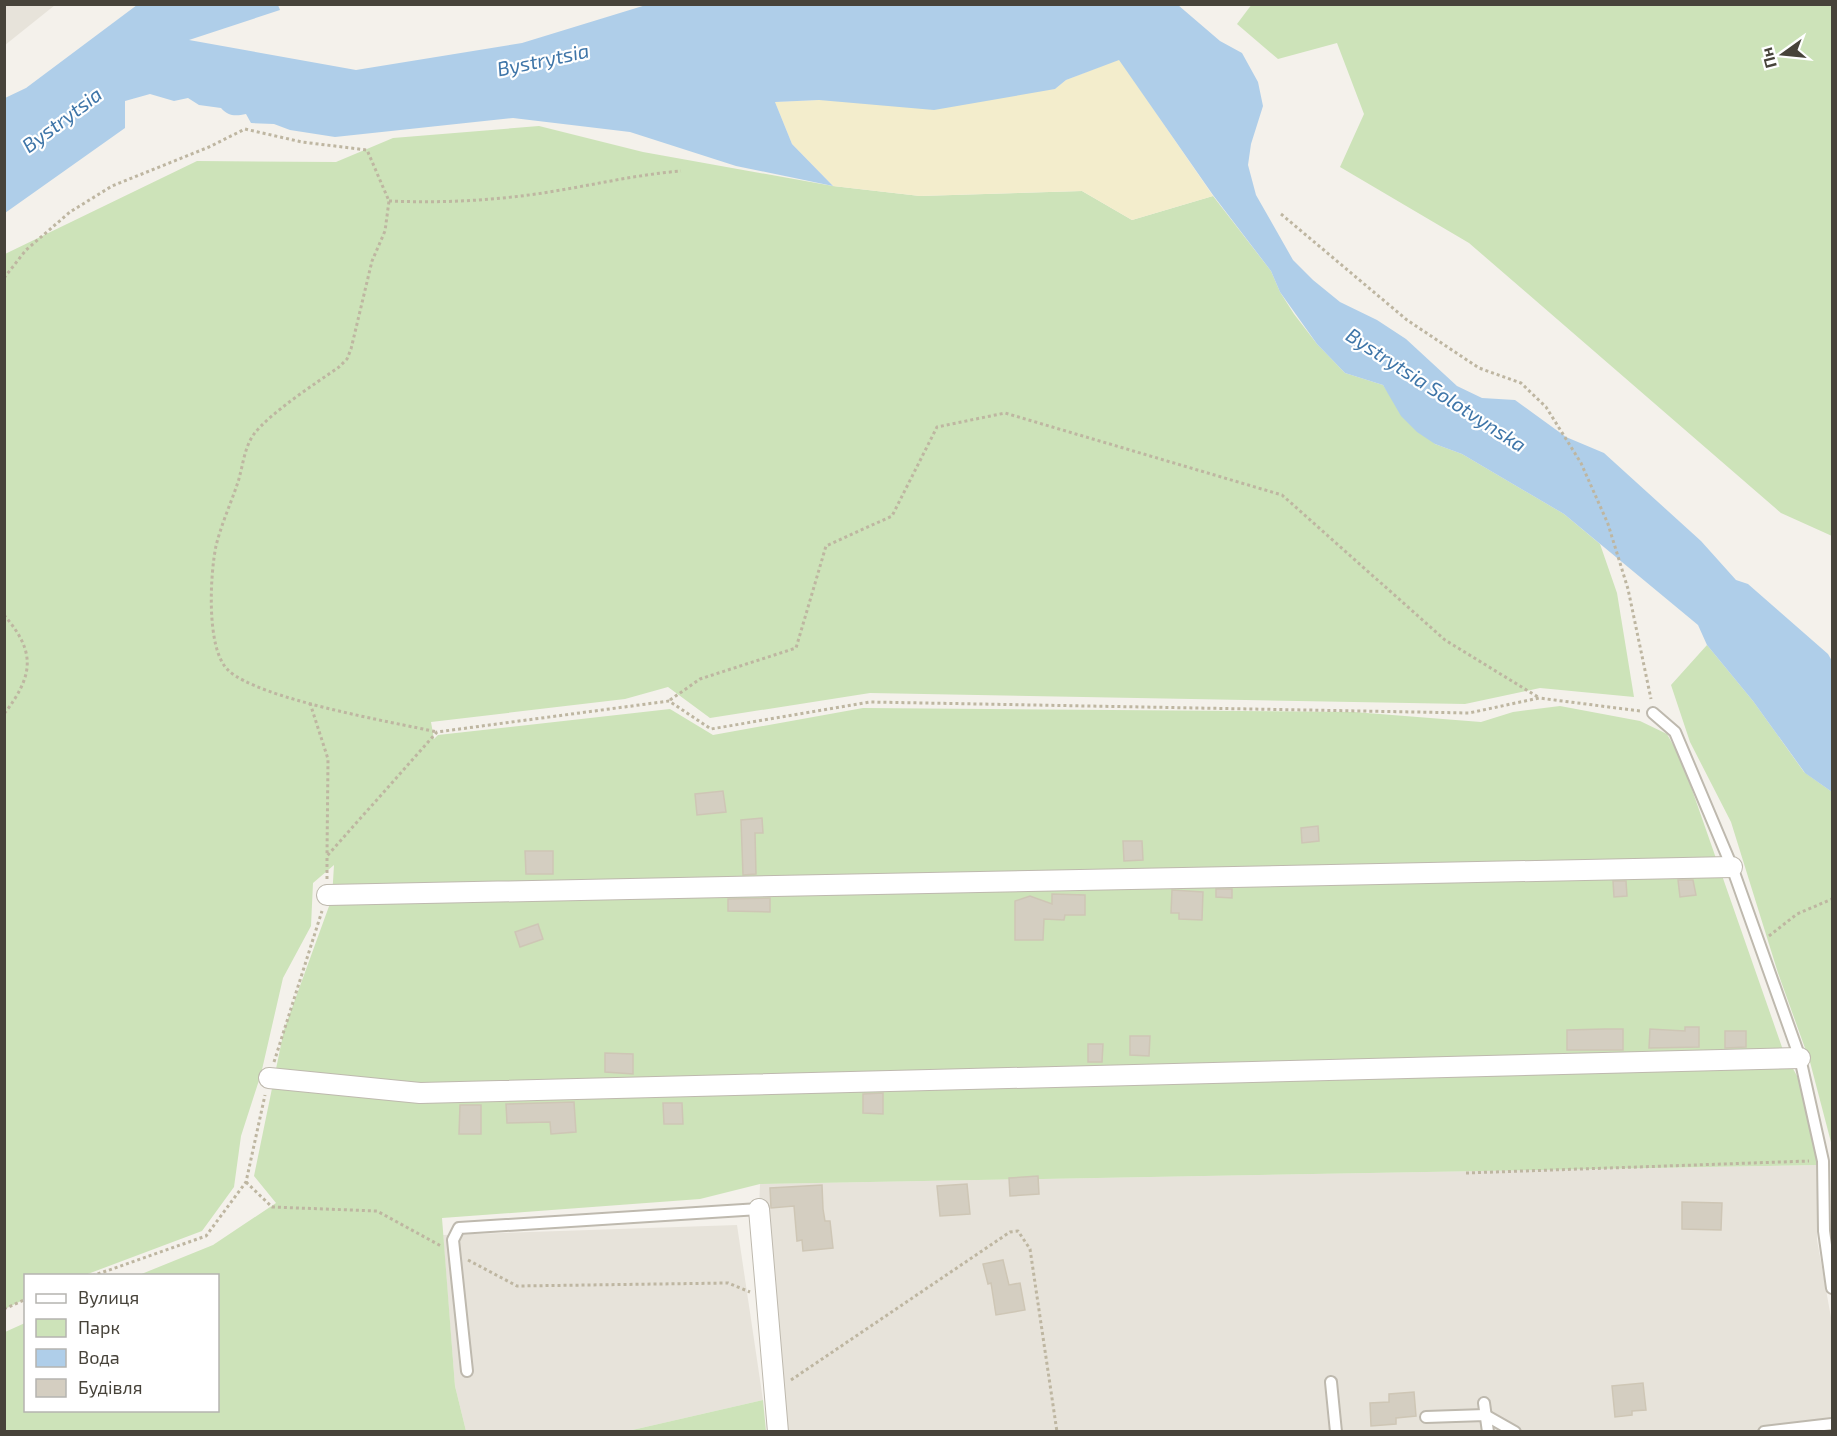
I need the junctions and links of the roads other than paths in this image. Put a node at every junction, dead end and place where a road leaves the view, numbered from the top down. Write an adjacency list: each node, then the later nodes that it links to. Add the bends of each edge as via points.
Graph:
1 (1653, 713): 2 (lane, via 1675,732)
2 (1731, 867): 3 (street); 4 (lane)
3 (327, 895)
4 (1800, 1058): 5 (street, via 420,1092); 7 (lane, via 1824,1161 1824,1231)
5 (269, 1078)
6 (759, 1209): 8 (lane, via 465,1226 454,1233); 14 (street)
7 (1833, 1288)
8 (467, 1371)
9 (1332, 1382): 15 (lane)
10 (1484, 1403): 11 (lane)
11 (1485, 1415): 12 (lane); 16 (lane); 17 (lane)
12 (1426, 1417)
13 (1833, 1424): 18 (lane)
14 (778, 1431)
15 (1336, 1431)
16 (1488, 1431)
17 (1515, 1431)
18 (1764, 1431)

